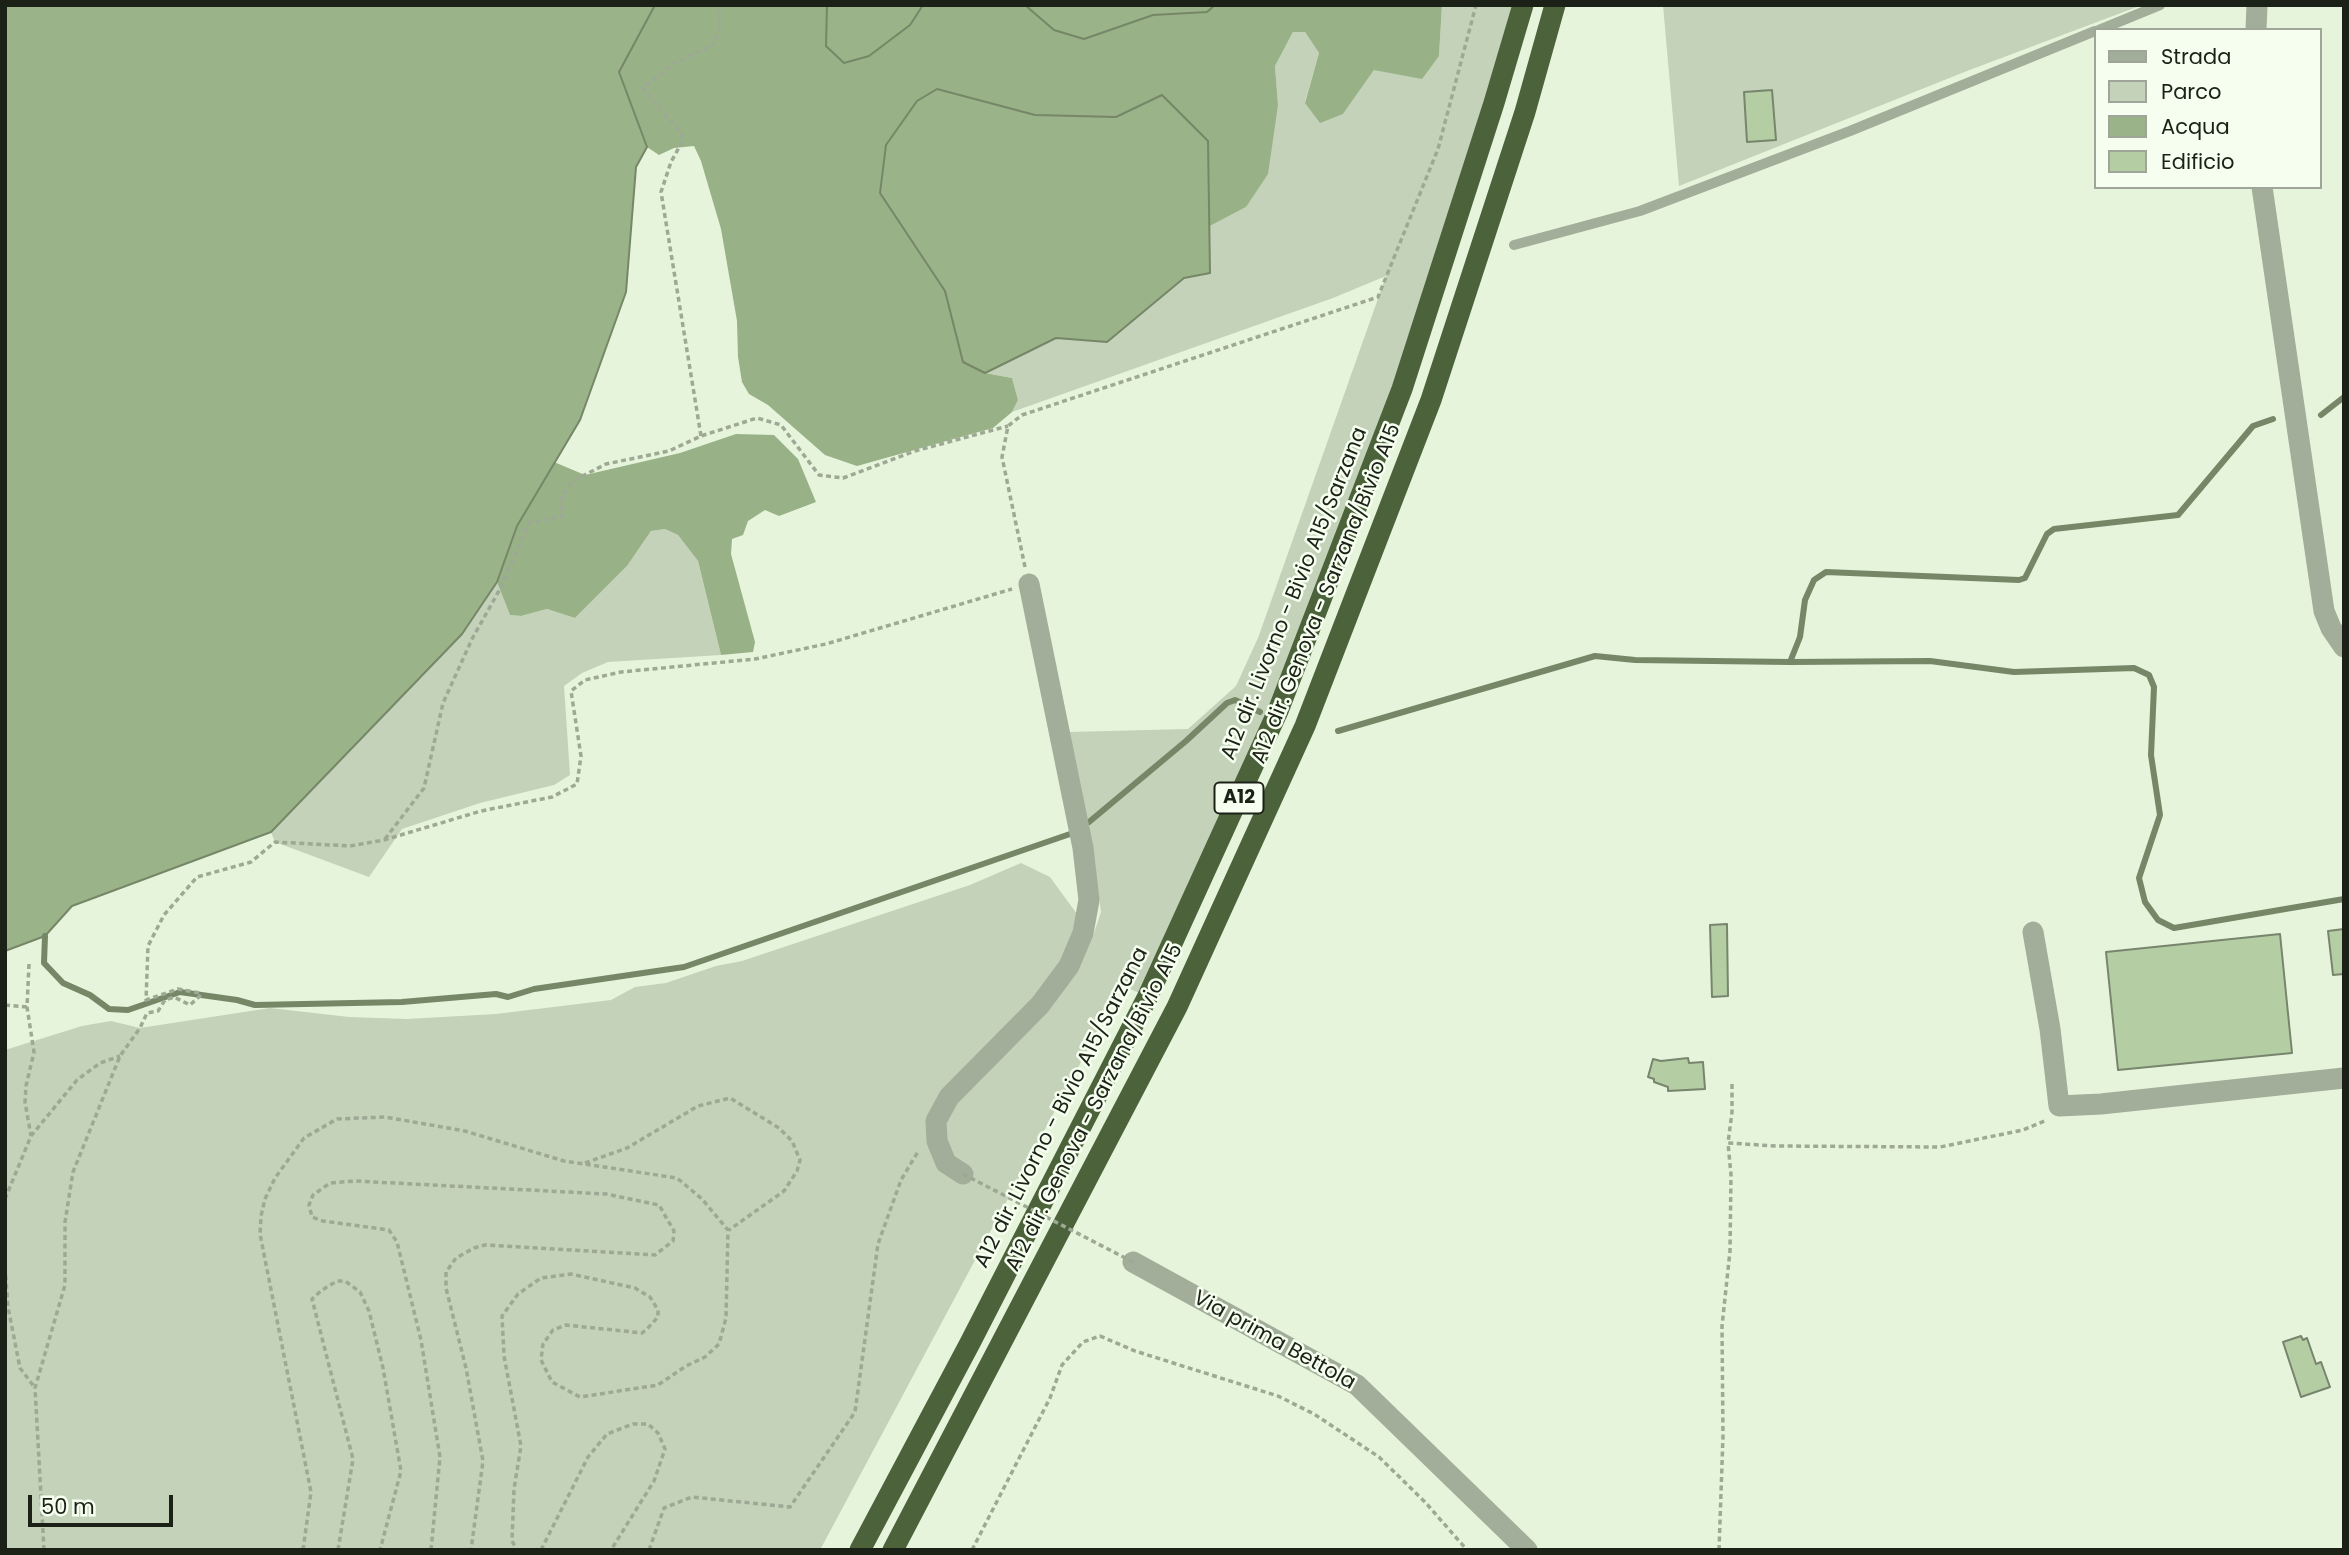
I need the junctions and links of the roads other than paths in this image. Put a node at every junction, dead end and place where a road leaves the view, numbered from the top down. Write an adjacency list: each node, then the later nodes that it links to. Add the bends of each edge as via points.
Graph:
1 (1523, 5): 16 (highway, A12 dir. Livorno - Bivio A15/Sarzana / A12, via 1402,389 1278,711 1148,996)
2 (1555, 5): 17 (highway, A12 dir. Genova - Sarzana/Bivio A15 / A12, via 1431,400 1305,726 1177,1007)
3 (2160, 5): 5 (lane)
4 (2257, 5): 6 (street)
5 (2104, 28)
6 (2256, 28)
7 (2094, 32): 9 (lane, via 1640,211)
8 (2262, 189): 11 (street, via 2324,611)
9 (1514, 245)
10 (1029, 584): 14 (street, via 1083,848 1087,911 1069,966 1040,1005 949,1097 936,1121 937,1141 946,1163)
11 (2344, 647)
12 (2033, 932): 13 (street, via 2059,1105)
13 (2344, 1078)
14 (963, 1174)
15 (1133, 1262): 18 (street, Via prima Bettola, via 1357,1385)
16 (860, 1550)
17 (893, 1550)
18 (1527, 1550)

